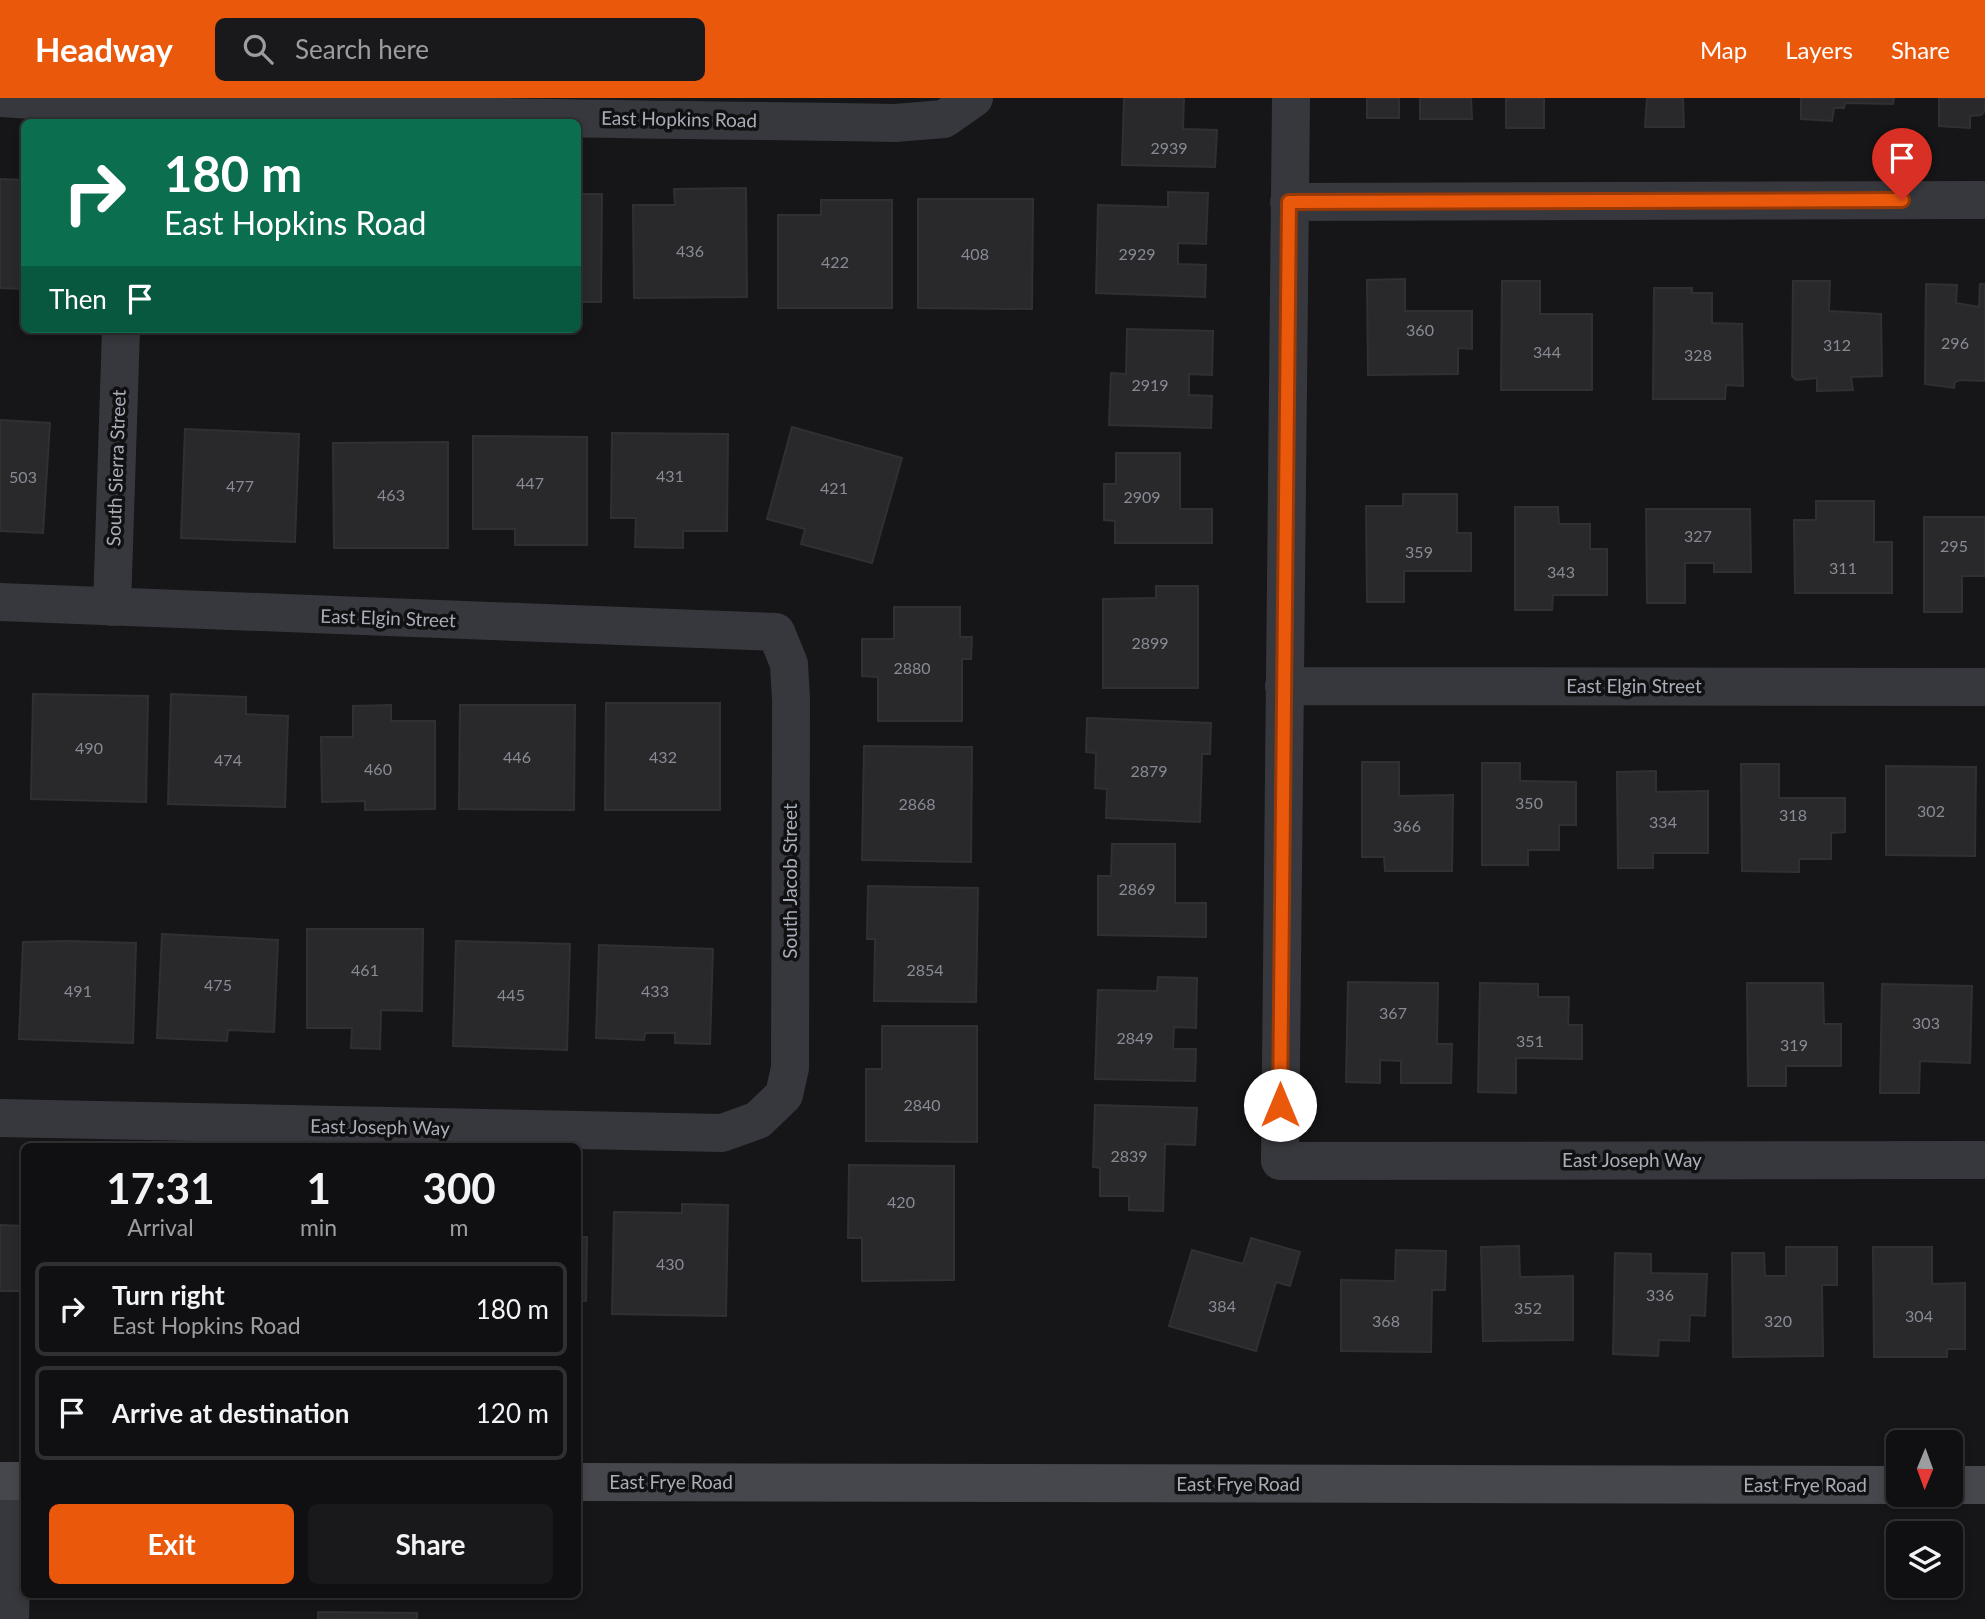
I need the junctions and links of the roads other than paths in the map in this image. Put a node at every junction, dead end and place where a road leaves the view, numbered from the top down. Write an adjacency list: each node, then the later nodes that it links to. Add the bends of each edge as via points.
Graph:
1 (2, 98): 4 (street, East Hopkins Road)
2 (1292, 98): 8 (street)
3 (973, 99): 6 (street, East Hopkins Road, via 944,119 895,123)
4 (128, 115): 5 (street, East Hopkins Road)
5 (512, 119)
6 (581, 120)
7 (1985, 200): 8 (street)
8 (1289, 202): 13 (street)
9 (121, 333): 11 (street, South Sierra Street)
10 (0, 602): 11 (street, East Elgin Street)
11 (112, 607): 12 (street, East Elgin Street)
12 (776, 632): 16 (street, South Jacob Street, via 789,664 791,700 790,1068 784,1095)
13 (1284, 685): 14 (street, East Elgin Street); 17 (street, East Joseph Way, via 1280,1161)
14 (1985, 687)
15 (0, 1118): 16 (street, East Joseph Way, via 722,1133)
16 (758, 1120)
17 (1985, 1160)
18 (12, 1481): 23 (street)
19 (581, 1482): 20 (street, East Frye Road)
20 (1886, 1485)
21 (1964, 1485): 22 (street)
22 (1985, 1485)
23 (10, 1619)

